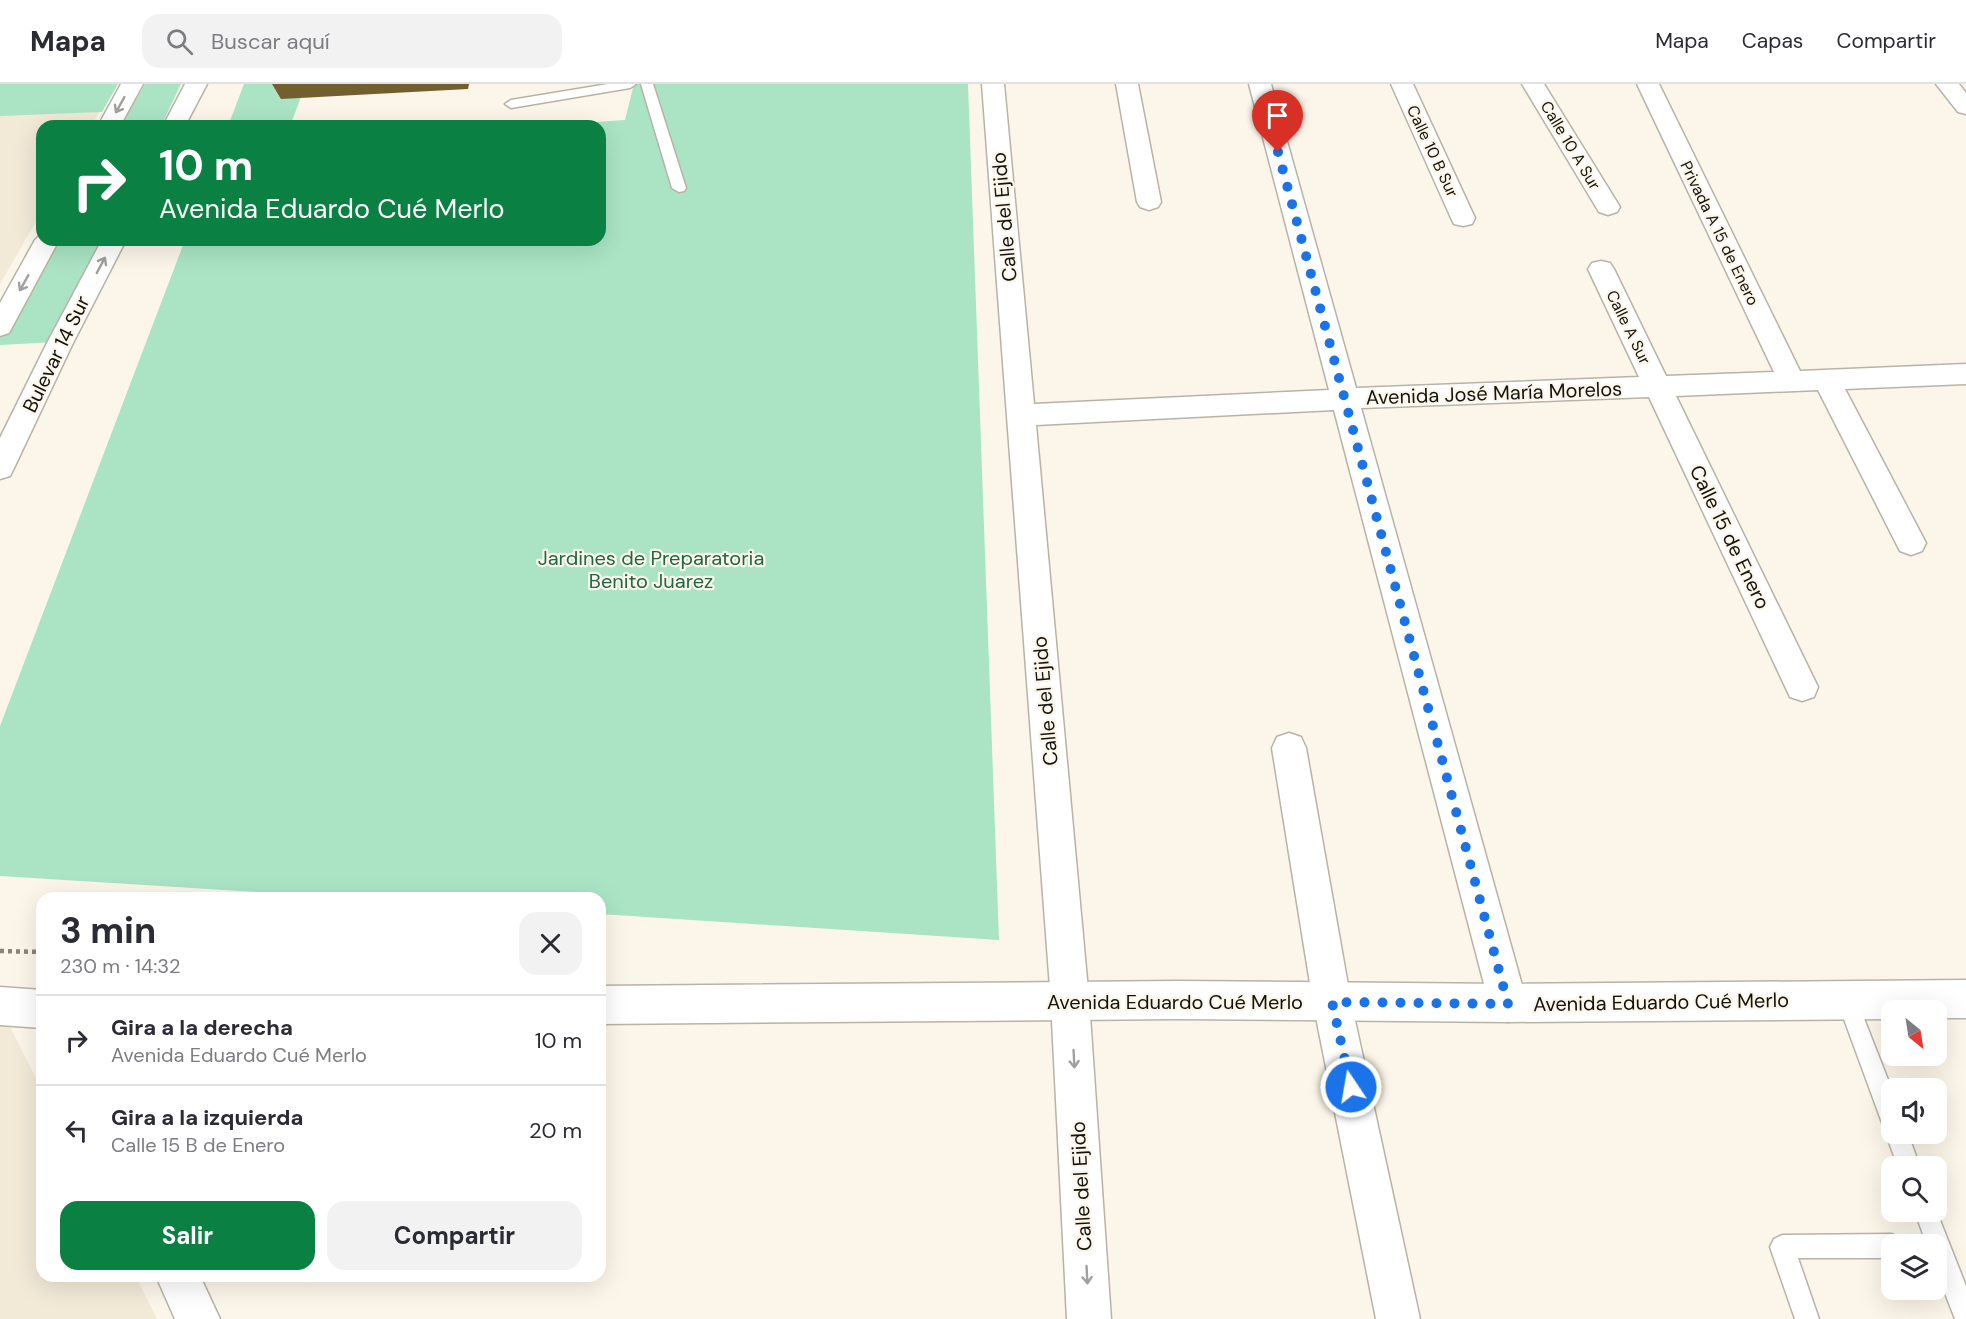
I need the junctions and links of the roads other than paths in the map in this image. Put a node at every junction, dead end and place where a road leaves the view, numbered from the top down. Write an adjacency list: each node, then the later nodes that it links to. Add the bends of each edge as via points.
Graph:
1 (132, 84): 14 (street, one-way to 14)
2 (196, 84): 15 (street)
3 (630, 84): 12 (lane)
4 (647, 84): 16 (lane)
5 (993, 84): 29 (street, Calle del Ejido)
6 (1127, 84): 17 (street)
7 (1260, 84): 28 (street)
8 (1402, 84): 19 (street, Calle 10 B Sur)
9 (1533, 84): 18 (street, Calle 10 A Sur)
10 (1648, 84): 26 (street, Privada A 15 de Enero)
11 (1947, 84): 13 (street)
12 (511, 104)
13 (1966, 107)
14 (112, 120)
15 (177, 120)
16 (679, 188)
17 (1149, 202)
18 (1608, 207)
19 (1464, 218)
20 (44, 246): 23 (street, one-way to 23)
21 (111, 246): 30 (street, Bulevar 14 Sur, one-way to 21)
22 (1601, 269): 27 (street, Calle A Sur)
23 (0, 327)
24 (1966, 374): 25 (street, Avenida José María Morelos)
25 (1827, 381): 26 (street, Avenida José María Morelos); 31 (street)
26 (1792, 382): 27 (street, Avenida José María Morelos)
27 (1658, 386): 28 (street, Avenida José María Morelos); 32 (street, Calle 15 de Enero)
28 (1344, 399): 29 (street, Avenida José María Morelos); 38 (street)
29 (1021, 415): 36 (street, Calle del Ejido)
30 (0, 468)
31 (1911, 543)
32 (1802, 687)
33 (1290, 748): 37 (street)
34 (1966, 999): 35 (street, Avenida Eduardo Cué Merlo)
35 (1847, 1000): 38 (street, Avenida Eduardo Cué Merlo); 42 (lane)
36 (1070, 1001): 37 (street, Avenida Eduardo Cué Merlo); 39 (street, Avenida Eduardo Cué Merlo); 48 (street, Calle del Ejido, one-way to 48)
37 (1332, 1002): 38 (street, Avenida Eduardo Cué Merlo); 49 (street)
38 (1508, 1004)
39 (606, 1005)
40 (0, 1006): 41 (street)
41 (36, 1009)
42 (1881, 1091)
43 (1881, 1246): 50 (lane, via 1782,1247)
44 (1947, 1268): 46 (lane)
45 (180, 1282): 47 (street)
46 (1966, 1317)
47 (198, 1319)
48 (1089, 1319)
49 (1398, 1319)
50 (1807, 1319)

